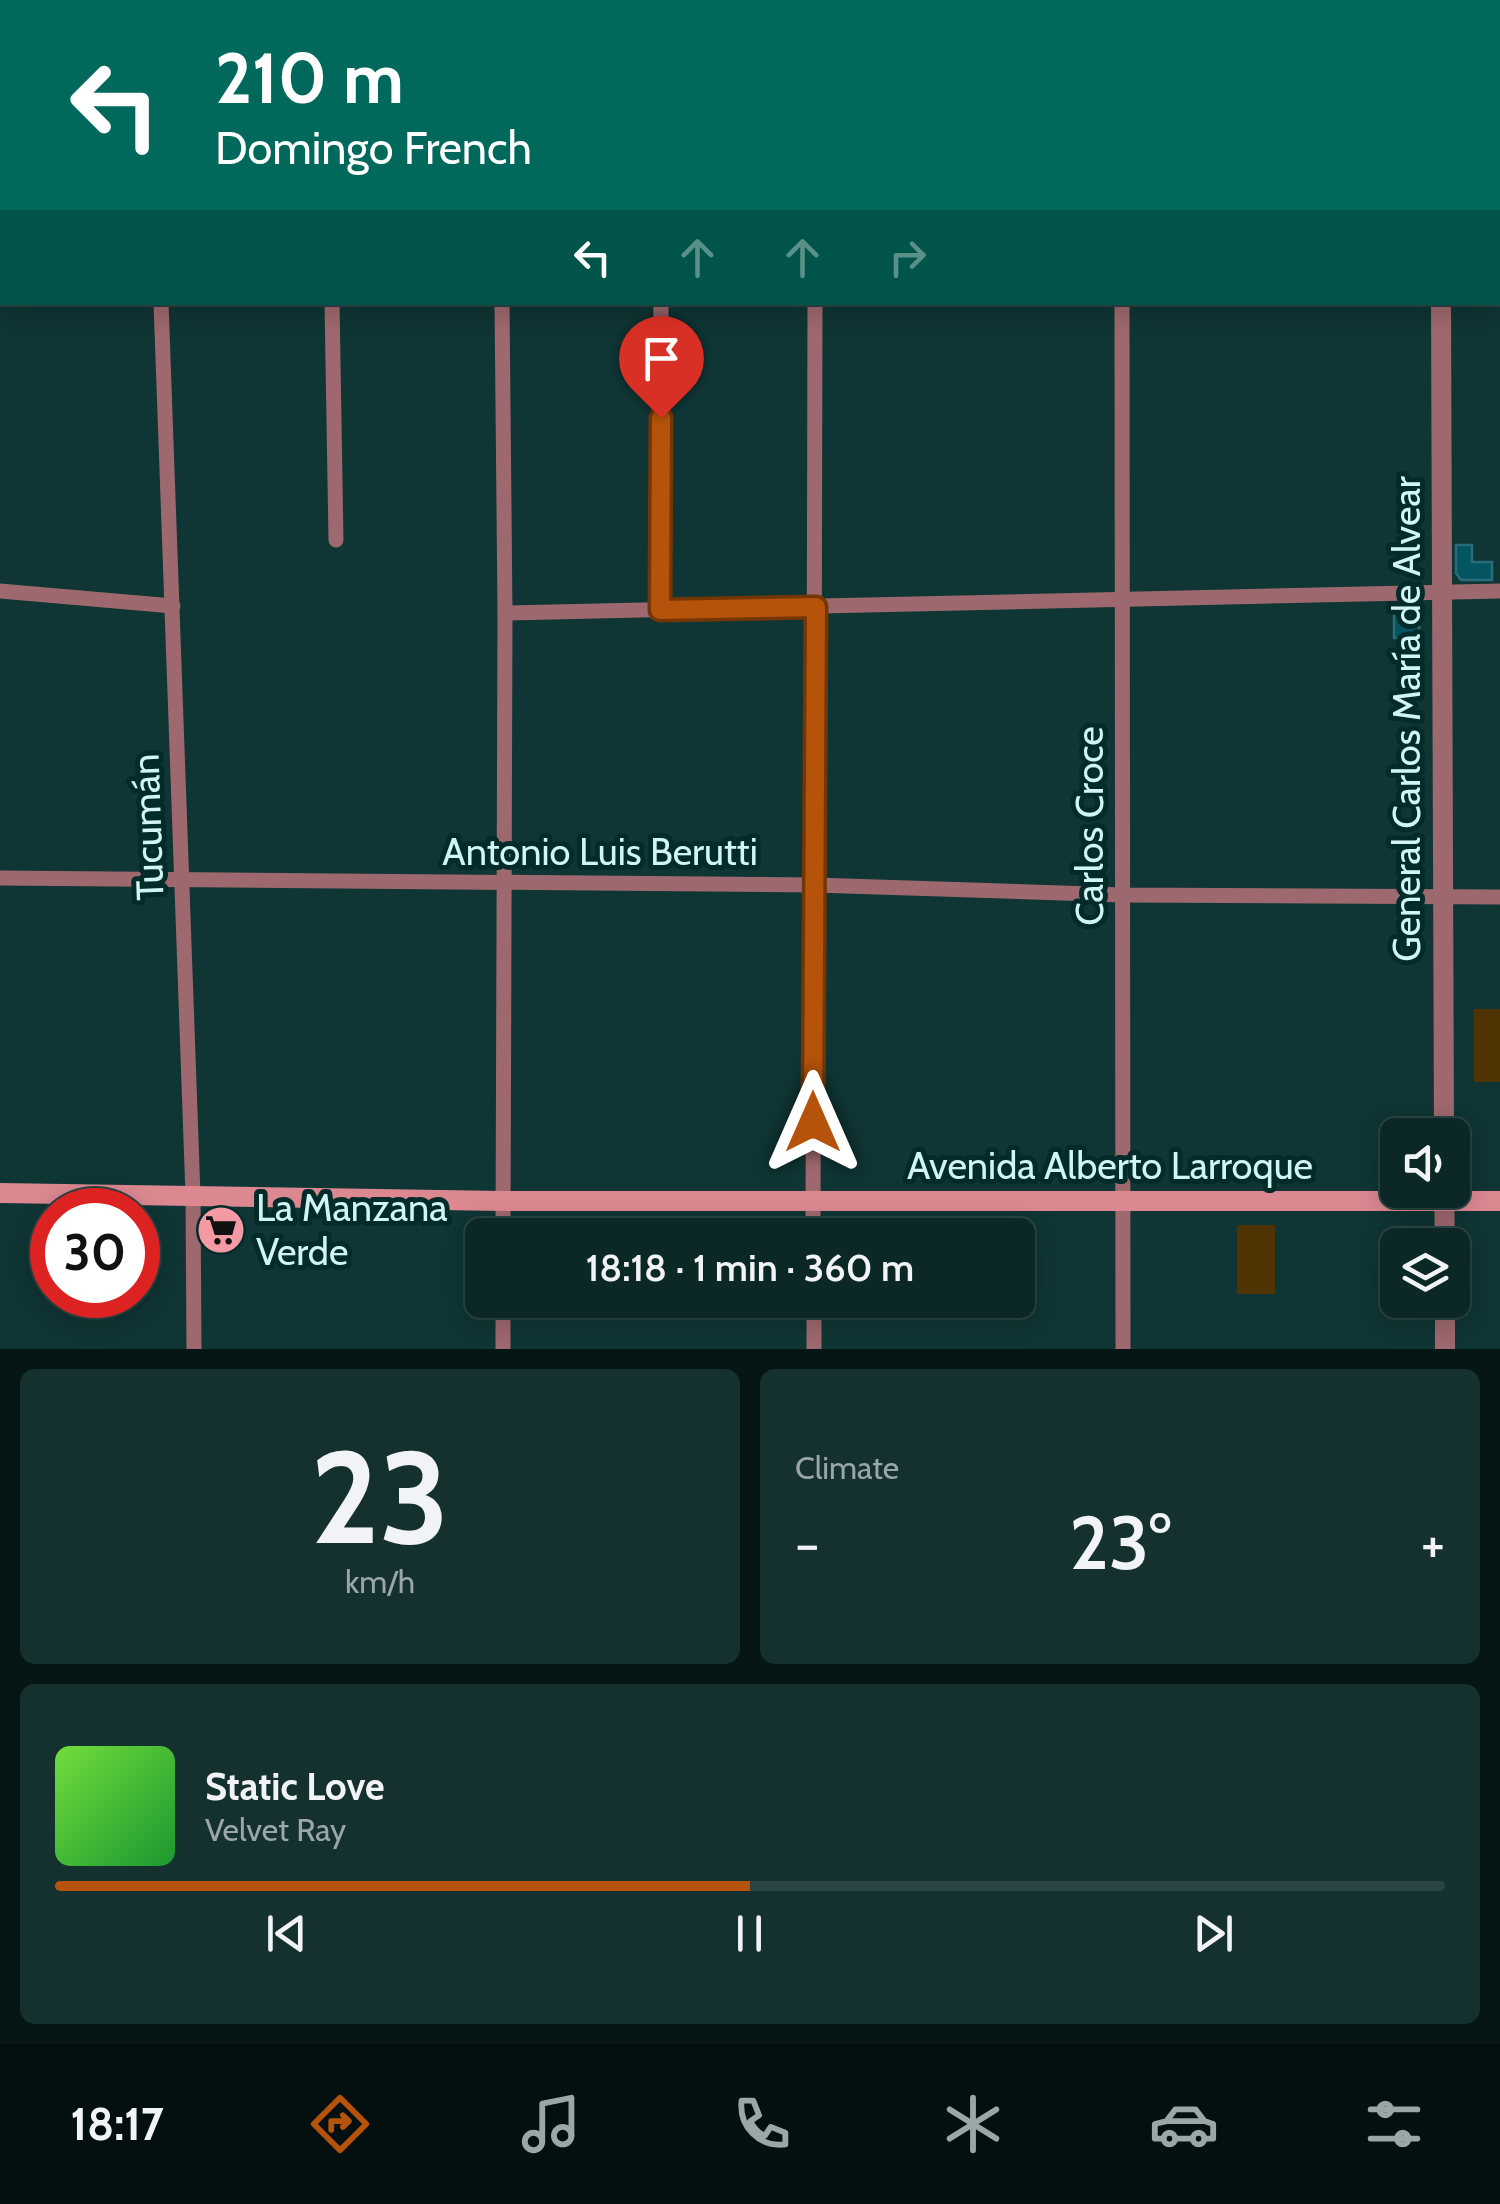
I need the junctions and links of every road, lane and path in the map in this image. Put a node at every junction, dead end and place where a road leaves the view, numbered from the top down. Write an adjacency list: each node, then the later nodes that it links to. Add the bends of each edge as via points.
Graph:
1 (161, 305): 13 (street, Tucumán)
2 (332, 305): 8 (street)
3 (502, 305): 16 (street)
4 (662, 305): 15 (street)
5 (816, 305): 14 (street)
6 (1122, 305): 12 (street, Carlos Croce)
7 (1441, 305): 11 (street, General Carlos María de Alvear)
8 (336, 540)
9 (0, 591): 13 (street)
10 (1500, 592): 11 (street)
11 (1442, 593): 12 (street); 23 (street, General Carlos María de Alvear)
12 (1123, 602): 14 (street); 21 (street, Carlos Croce)
13 (173, 606): 18 (street, Tucumán)
14 (816, 607): 15 (street); 20 (street)
15 (660, 610): 16 (street)
16 (505, 613): 19 (street)
17 (0, 878): 18 (street, Antonio Luis Berutti)
18 (182, 882): 19 (street, Antonio Luis Berutti); 26 (street, Tucumán)
19 (502, 884): 20 (street, Antonio Luis Berutti); 29 (street)
20 (814, 886): 21 (street, Antonio Luis Berutti); 30 (street)
21 (1123, 894): 23 (street, Antonio Luis Berutti); 31 (street, Carlos Croce)
22 (1500, 896): 23 (street, Antonio Luis Berutti)
23 (1443, 897): 24 (street, General Carlos María de Alvear)
24 (1444, 1118)
25 (0, 1192): 26 (main road, Avenida Alberto Larroque)
26 (193, 1194): 29 (main road, Avenida Alberto Larroque); 38 (street, Tucumán)
27 (1380, 1197): 31 (main road, Avenida Alberto Larroque)
28 (1470, 1198): 32 (main road, Avenida Alberto Larroque)
29 (502, 1201): 30 (main road, Avenida Alberto Larroque); 33 (street)
30 (813, 1201): 31 (main road, Avenida Alberto Larroque); 34 (street)
31 (1124, 1201): 41 (street, Carlos Croce)
32 (1500, 1201)
33 (502, 1218)
34 (813, 1218)
35 (503, 1318): 39 (street)
36 (814, 1318): 40 (street)
37 (1444, 1318): 42 (street)
38 (194, 1349)
39 (504, 1349)
40 (814, 1349)
41 (1124, 1349)
42 (1444, 1349)

